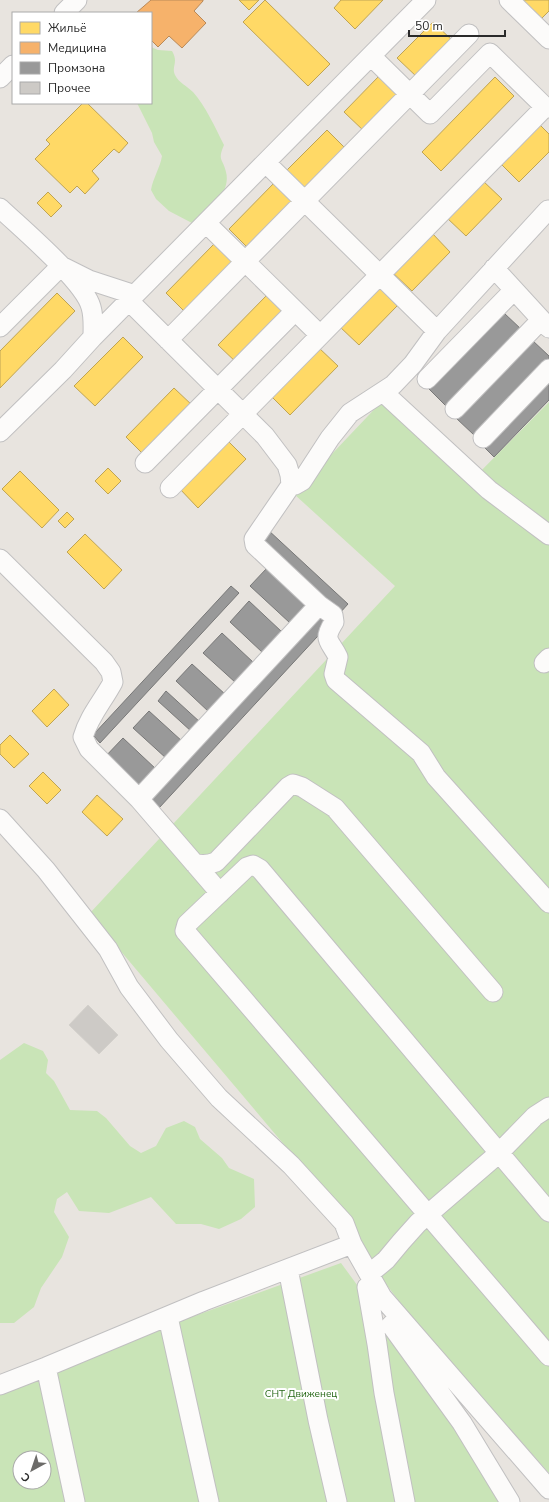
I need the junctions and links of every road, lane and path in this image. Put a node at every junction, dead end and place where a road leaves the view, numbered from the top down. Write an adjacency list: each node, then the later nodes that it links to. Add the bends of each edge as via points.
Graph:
1 (77, 0): 4 (street)
2 (426, 0): 7 (street)
3 (510, 0): 6 (street)
4 (65, 12)
5 (469, 34): 10 (street)
6 (547, 34)
7 (371, 56): 10 (street); 12 (street)
8 (12, 65): 9 (street)
9 (0, 78)
10 (410, 94): 11 (street, via 430,114 490,53); 13 (street)
11 (547, 108): 21 (street)
12 (266, 162): 13 (street); 16 (street)
13 (305, 201): 18 (street); 21 (street)
14 (0, 208): 19 (street)
15 (548, 209): 17 (street); 20 (street)
16 (206, 223): 18 (street); 23 (street)
17 (549, 230)
18 (245, 261): 24 (street); 30 (street)
19 (61, 266): 23 (street); 26 (street); 29 (street, via 82,289 91,306 94,320)
20 (494, 268): 22 (street); 27 (street)
21 (380, 275): 27 (street); 28 (street)
22 (514, 290): 25 (street); 32 (street)
23 (132, 298): 29 (street); 30 (street)
24 (296, 310): 28 (street); 33 (street)
25 (545, 324): 35 (street)
26 (0, 328)
27 (437, 331): 34 (street, via 413,364)
28 (320, 335): 36 (street)
29 (93, 337): 37 (street)
30 (168, 340): 33 (street)
31 (549, 369): 38 (street)
32 (427, 379)
33 (218, 389): 36 (street); 39 (street)
34 (383, 392): 40 (street, via 350,413 302,481); 42 (street, via 489,490)
35 (455, 409)
36 (243, 414): 40 (street, via 265,436 287,465); 41 (street)
37 (0, 432)
38 (483, 438)
39 (145, 464)
40 (291, 485): 44 (street, via 257,533 255,545)
41 (170, 488)
42 (549, 535)
43 (0, 558): 45 (street, via 111,672 113,682 87,724 83,737 89,749)
44 (319, 605): 45 (street); 49 (street, via 333,615 334,622 328,632 328,639 338,657 334,674 336,680 421,753 436,777)
45 (139, 799): 47 (street)
46 (0, 819): 55 (street, via 46,870 108,949 129,987 169,1040 220,1098 291,1165 344,1223)
47 (194, 862): 48 (street); 50 (street, via 201,865 216,862 288,787 293,784 302,787 335,808)
48 (220, 893): 52 (street, via 247,867 253,865 260,869); 54 (street, via 187,924 185,931)
49 (549, 904)
50 (493, 992)
51 (549, 1107): 52 (street, via 535,1116)
52 (498, 1154): 53 (street); 54 (street)
53 (549, 1212)
54 (428, 1215): 57 (street); 59 (street)
55 (348, 1246): 56 (street); 57 (street)
56 (288, 1269): 58 (street); 65 (street)
57 (368, 1280): 62 (street); 66 (street, via 384,1393); 67 (street, via 380,1310 462,1423)
58 (168, 1317): 60 (street); 64 (street)
59 (549, 1356)
60 (46, 1367): 61 (street); 63 (street)
61 (0, 1385)
62 (549, 1489)
63 (75, 1502)
64 (209, 1502)
65 (337, 1502)
66 (405, 1502)
67 (510, 1502)

